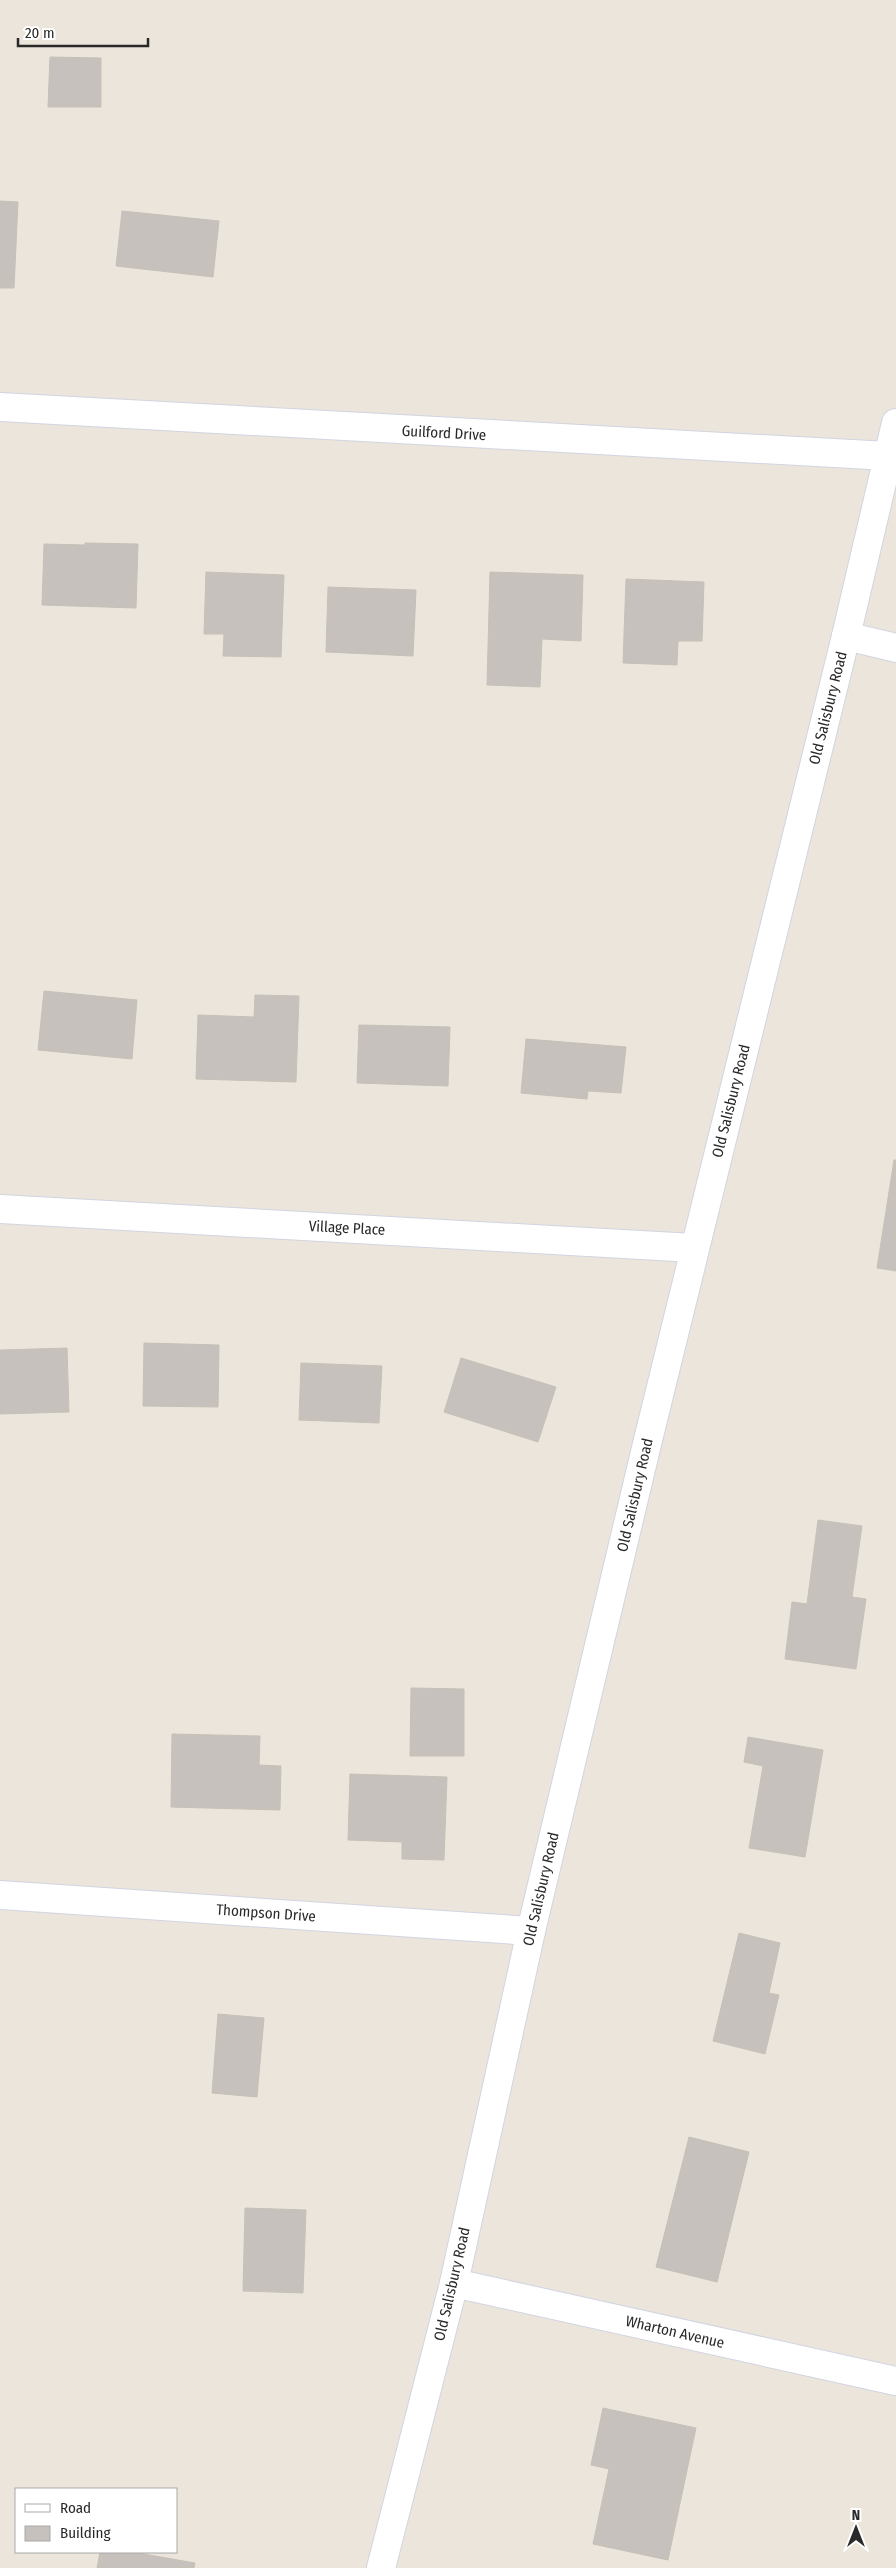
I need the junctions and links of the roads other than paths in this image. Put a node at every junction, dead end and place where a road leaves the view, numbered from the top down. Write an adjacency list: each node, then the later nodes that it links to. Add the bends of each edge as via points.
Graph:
1 (0, 407): 3 (street, Guilford Drive)
2 (896, 423): 3 (street, Old Salisbury Road)
3 (888, 456): 4 (street, Old Salisbury Road)
4 (846, 636): 5 (street); 7 (street, Old Salisbury Road)
5 (896, 648)
6 (0, 1208): 7 (street, Village Place)
7 (694, 1248): 9 (street, Old Salisbury Road)
8 (0, 1895): 9 (street, Thompson Drive)
9 (531, 1931): 10 (street, Old Salisbury Road)
10 (454, 2283): 11 (street, Wharton Avenue); 12 (street, Old Salisbury Road)
11 (896, 2381)
12 (381, 2568)

